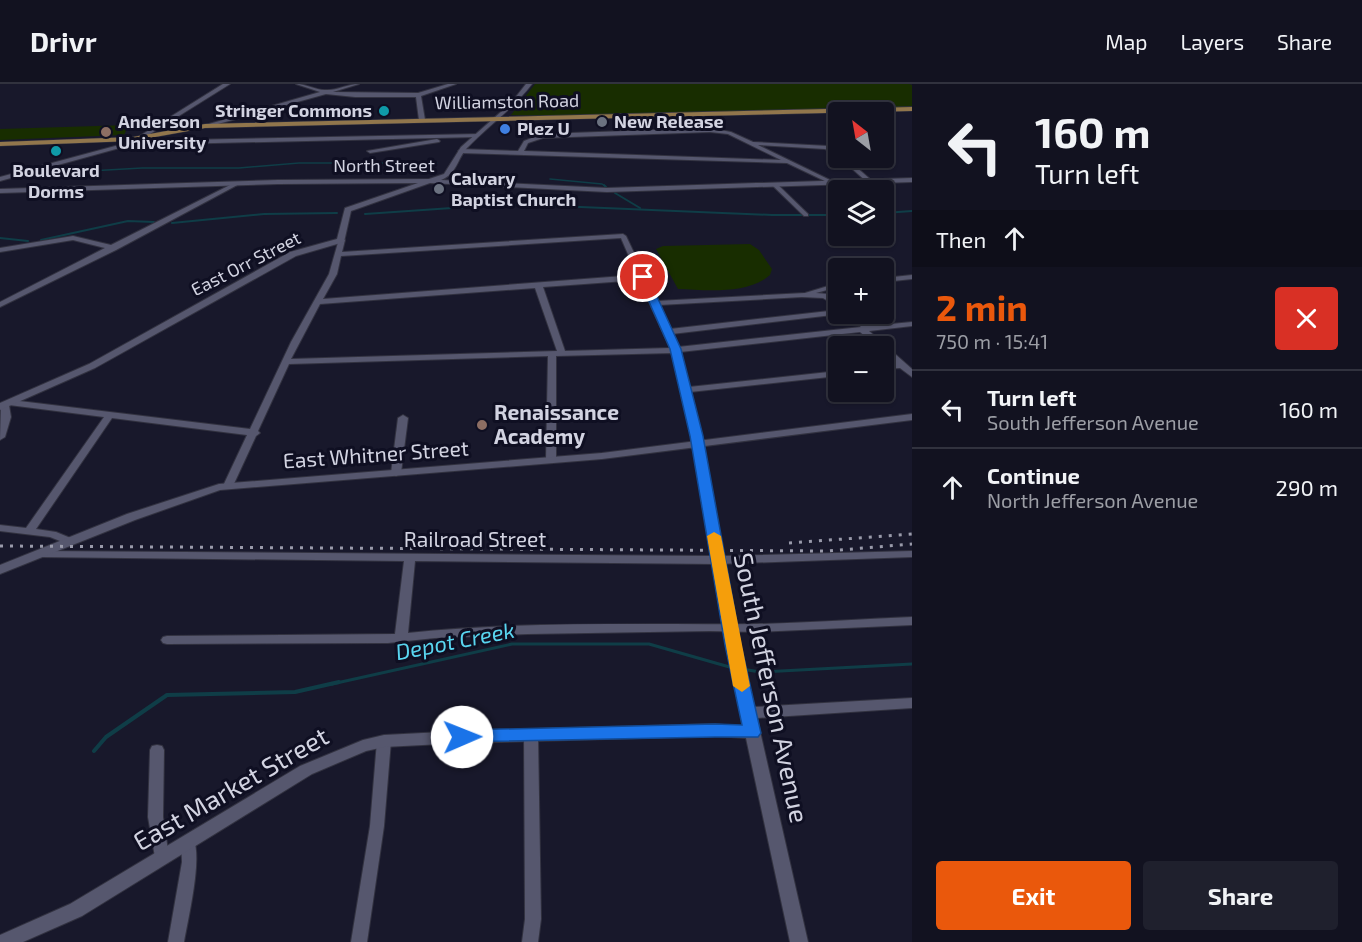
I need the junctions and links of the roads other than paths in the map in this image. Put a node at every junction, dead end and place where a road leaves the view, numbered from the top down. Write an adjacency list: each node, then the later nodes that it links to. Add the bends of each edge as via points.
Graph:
1 (227, 84): 11 (street)
2 (299, 84): 6 (street)
3 (356, 84): 6 (street)
4 (453, 84): 7 (street)
5 (529, 84): 9 (street)
6 (326, 92): 7 (street); 12 (street)
7 (418, 95): 10 (street)
8 (912, 109): 9 (main road, Williamston Road)
9 (497, 118): 10 (main road, Williamston Road); 14 (street)
10 (422, 120): 12 (main road, Williamston Road)
11 (163, 125): 13 (main road, via 164,131); 15 (street)
12 (205, 126): 13 (main road, Williamston Road)
13 (180, 130): 15 (main road, Williamston Road)
14 (475, 136): 16 (street); 20 (street); 21 (street)
15 (144, 137): 16 (main road, Williamston Road); 16 (street)
16 (124, 143): 18 (main road, Williamston Road, via 104,140); 25 (street)
17 (748, 143): 19 (street); 22 (street, via 722,131 639,131 535,137 526,142); 23 (street)
18 (0, 144)
19 (828, 148)
20 (461, 151): 22 (street); 29 (street, via 450,172)
21 (370, 152)
22 (520, 154): 23 (street)
23 (788, 162): 30 (street)
24 (854, 168): 26 (street)
25 (0, 179)
26 (867, 180)
27 (894, 180): 28 (street, North Street)
28 (912, 180)
29 (433, 181): 32 (street, North Street); 33 (street, North Street, via 607,190); 36 (street, via 353,206 348,210)
30 (828, 181)
31 (828, 182): 33 (street, North Street)
32 (238, 183): 34 (street, North Street); 37 (street)
33 (774, 184): 35 (street)
34 (0, 191)
35 (806, 215)
36 (341, 240): 39 (street); 65 (street, East Orr Street, via 293,254 92,366)
37 (113, 248): 38 (street, via 73,238); 49 (street)
38 (0, 250)
39 (338, 254): 40 (street, South Jefferson Avenue, via 621,235 626,238); 47 (street, via 333,274)
40 (643, 277): 43 (street); 48 (street, South Jefferson Avenue)
41 (912, 277): 42 (street)
42 (894, 279)
43 (538, 284): 47 (street); 57 (street)
44 (828, 288): 45 (street)
45 (804, 295): 46 (street); 48 (street)
46 (828, 298)
47 (318, 302): 59 (street)
48 (655, 303): 54 (street, South Jefferson Avenue)
49 (0, 305)
50 (828, 313): 54 (street)
51 (860, 324): 53 (street)
52 (912, 324): 53 (street)
53 (866, 329): 55 (street); 56 (street)
54 (667, 332): 56 (street, South Jefferson Avenue)
55 (872, 336)
56 (675, 349): 57 (street); 64 (street, South Jefferson Avenue)
57 (557, 353): 59 (street); 72 (street)
58 (894, 358): 60 (street)
59 (286, 362): 69 (street)
60 (902, 365): 61 (street); 63 (street)
61 (894, 366)
62 (828, 374): 64 (street)
63 (912, 374)
64 (685, 390): 71 (street, South Jefferson Avenue)
65 (5, 405): 66 (street); 70 (street)
66 (110, 415): 69 (street); 76 (street)
67 (912, 417): 71 (street, East Whitner Street)
68 (403, 418): 73 (street)
69 (255, 433): 74 (street)
70 (0, 437)
71 (698, 444): 72 (street, East Whitner Street); 81 (street, South Jefferson Avenue)
72 (551, 460): 73 (street, East Whitner Street)
73 (396, 473): 74 (street, East Whitner Street)
74 (228, 486): 77 (street, East Whitner Street)
75 (0, 528): 76 (street)
76 (30, 530): 77 (street)
77 (69, 542): 78 (street, East Whitner Street)
78 (37, 554): 80 (street, Railroad Street); 82 (street, East Whitner Street)
79 (912, 554): 81 (street, Railroad Street)
80 (410, 559): 81 (street, Railroad Street); 85 (street)
81 (718, 560): 84 (street, South Jefferson Avenue)
82 (0, 570)
83 (912, 621): 84 (street)
84 (729, 627): 85 (street, via 528,630); 88 (street, South Jefferson Avenue)
85 (401, 638): 86 (street)
86 (167, 640)
87 (912, 703): 88 (street)
88 (748, 713): 89 (street, South Jefferson Avenue)
89 (752, 733): 90 (street, East Market Street, via 715,730); 99 (street, South Jefferson Avenue)
90 (531, 735): 91 (street, East Market Street); 98 (street)
91 (384, 741): 93 (street, East Market Street, via 322,761); 97 (street)
92 (157, 750): 94 (street, via 154,805)
93 (188, 842): 94 (street, East Market Street); 96 (street, via 189,862)
94 (162, 857): 95 (street, East Market Street, via 76,910)
95 (3, 942)
96 (176, 942)
97 (358, 942)
98 (530, 942)
99 (799, 942)

